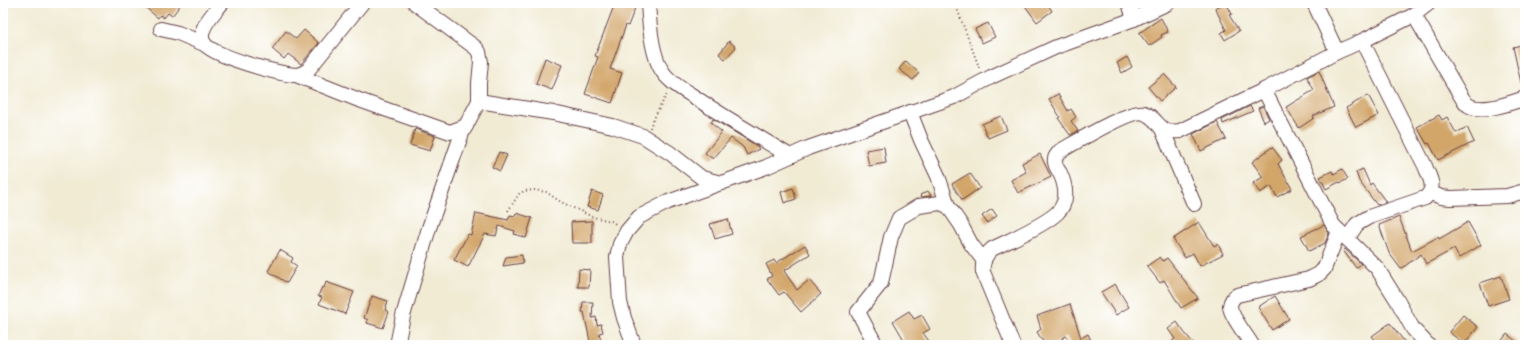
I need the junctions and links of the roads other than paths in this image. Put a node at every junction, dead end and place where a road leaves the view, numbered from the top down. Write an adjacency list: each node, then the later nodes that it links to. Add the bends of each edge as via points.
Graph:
1 (222, 3): 13 (street, via 203,31)
2 (362, 3): 15 (street, via 308,70)
3 (415, 3): 18 (street, via 479,52)
4 (648, 3): 22 (street, via 657,60 664,74 723,116)
5 (1129, 3): 10 (street)
6 (1168, 3): 10 (street)
7 (1314, 3): 14 (street)
8 (1430, 3): 9 (street)
9 (1414, 15): 12 (street); 17 (street, via 1467,105 1474,108 1497,108)
10 (1134, 19): 19 (street, via 1056,47 954,97)
11 (161, 29): 13 (street)
12 (1362, 41): 14 (street); 25 (street, via 1425,166 1432,184)
13 (204, 44): 15 (street, via 232,59)
14 (1337, 52): 16 (street)
15 (296, 75): 20 (street, via 450,132)
16 (1264, 90): 21 (street, via 1180,131); 28 (street, via 1333,225)
17 (1525, 98)
18 (479, 101): 20 (street); 23 (street, via 613,126 647,139 702,178)
19 (910, 112): 22 (street); 27 (street)
20 (466, 126): 30 (street, via 429,228)
21 (1162, 129): 26 (street); 29 (street, via 1150,117 1137,112 1124,116 1060,151 1055,163 1066,189 1062,207 1045,222 992,249)
22 (790, 156): 23 (street)
23 (721, 183): 31 (street, via 652,209 639,217 620,244 617,257 618,278 624,318)
24 (1525, 191): 25 (street, via 1507,196 1450,198)
25 (1431, 193): 28 (street, via 1425,198 1368,217)
26 (1194, 204)
27 (948, 206): 29 (street); 32 (street, via 940,203 919,206 899,218 891,237 881,283 858,312)
28 (1343, 235): 34 (street, via 1319,274 1309,279 1237,295 1232,299 1232,313); 35 (street, via 1377,268 1413,329)
29 (984, 261): 33 (street, via 983,272)
30 (397, 345)
31 (634, 345)
32 (876, 345)
33 (1013, 345)
34 (1252, 345)
35 (1428, 345)

